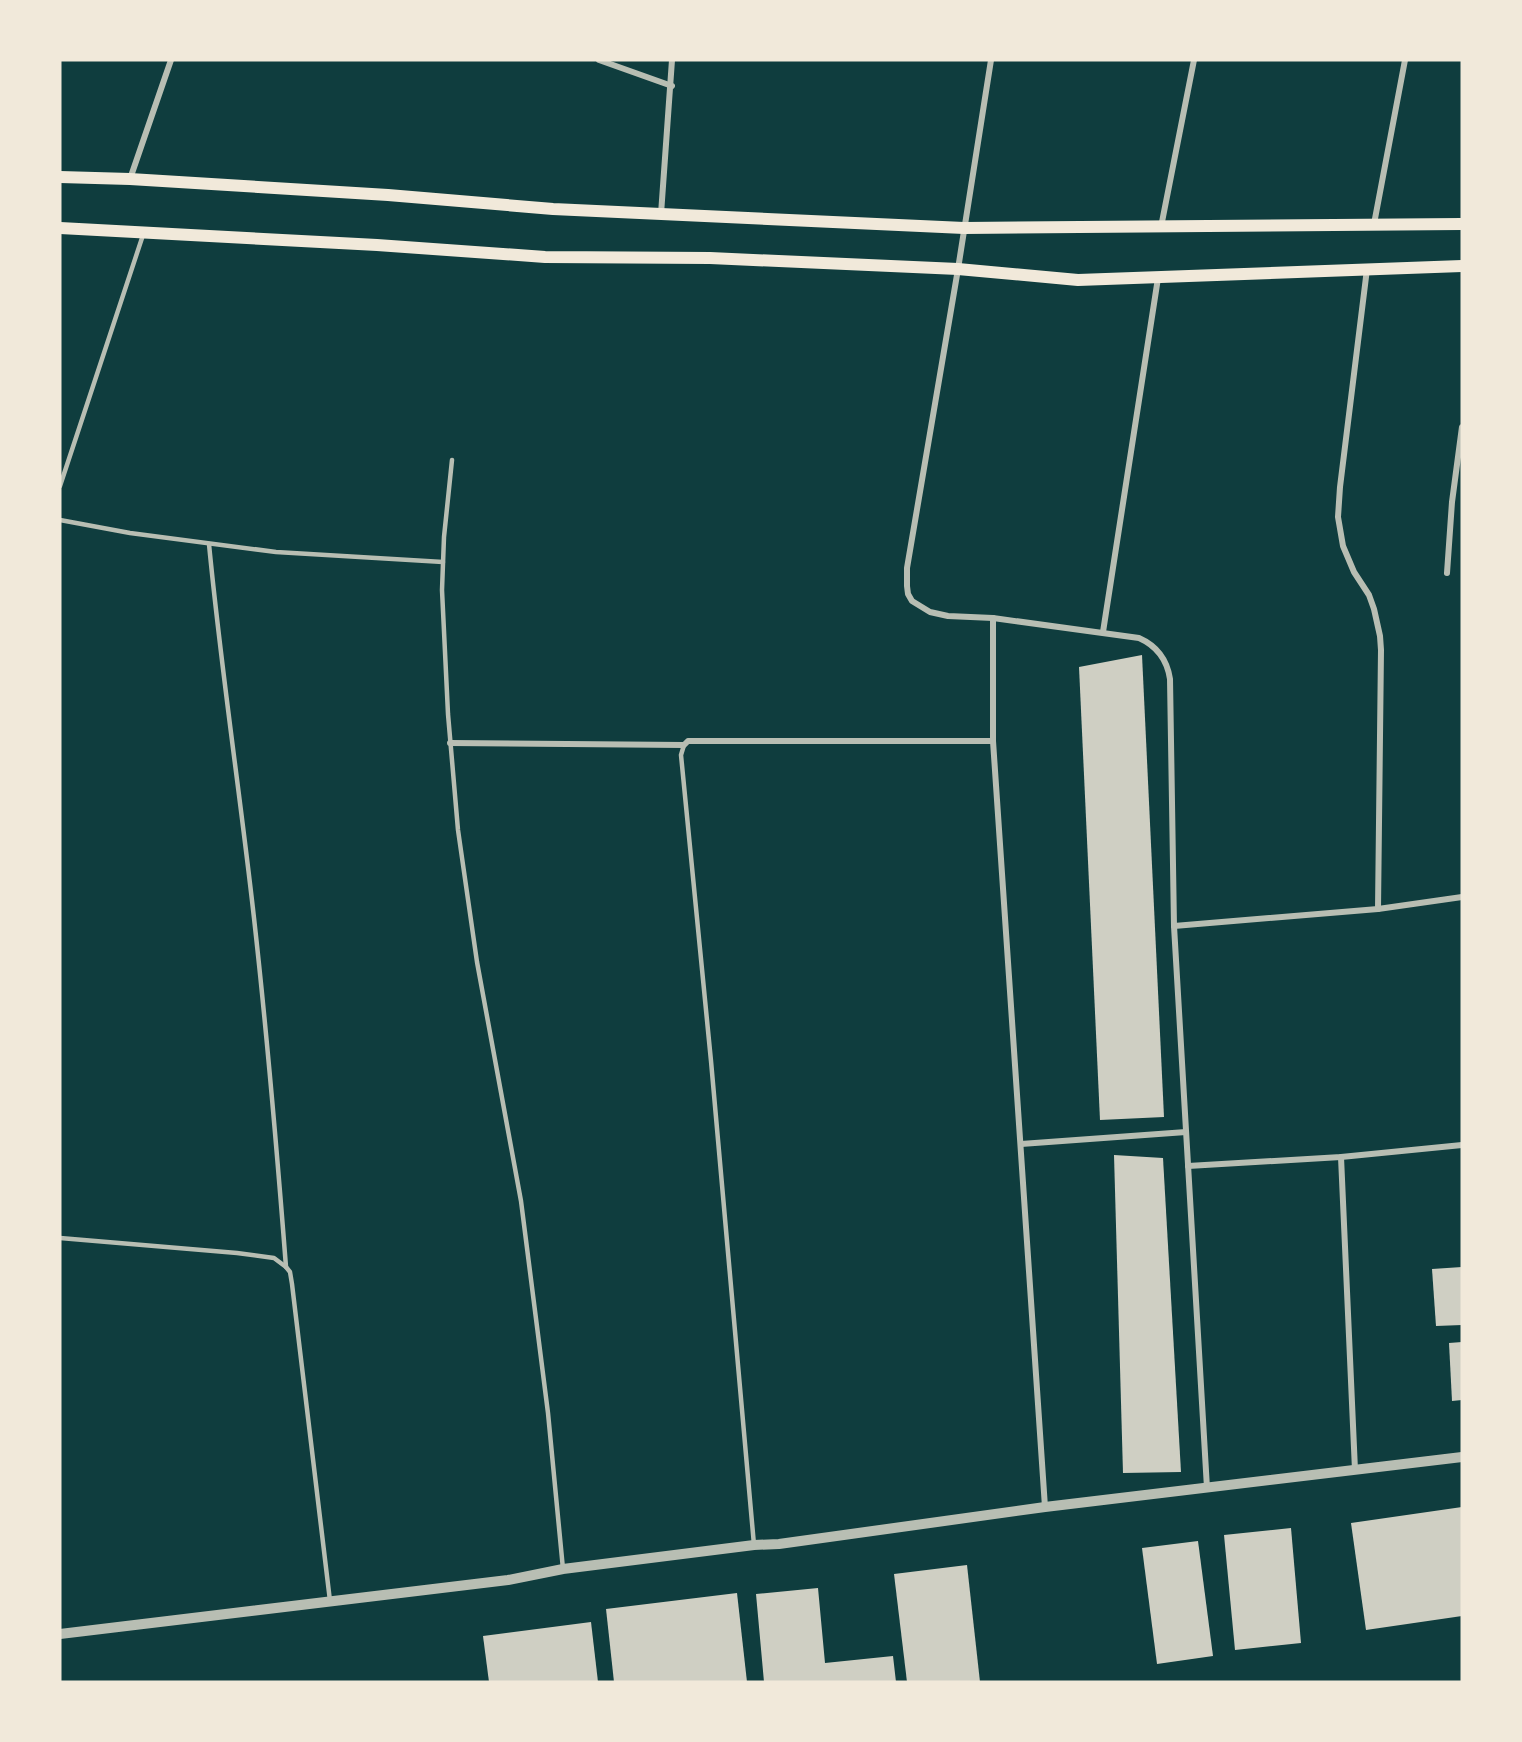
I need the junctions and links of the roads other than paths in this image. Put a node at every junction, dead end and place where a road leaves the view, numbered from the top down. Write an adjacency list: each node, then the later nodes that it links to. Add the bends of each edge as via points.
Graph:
1 (171, 60): 9 (street)
2 (599, 60): 7 (street)
3 (672, 60): 7 (street)
4 (991, 60): 15 (street)
5 (1194, 60): 13 (street)
6 (1405, 60): 11 (street)
7 (672, 86): 10 (street)
8 (60, 177): 9 (main road)
9 (130, 179): 10 (main road)
10 (661, 214): 15 (main road)
11 (1374, 224): 12 (main road); 13 (main road)
12 (1462, 224)
13 (1161, 227): 15 (main road)
14 (60, 228): 16 (main road)
15 (964, 228): 19 (street)
16 (144, 232): 19 (main road, via 544,257 710,258); 23 (lane)
17 (1462, 266): 18 (main road)
18 (1367, 268): 20 (main road); 34 (street, via 1338,517 1343,546 1369,595 1380,636)
19 (958, 269): 20 (main road, via 1078,280); 28 (street, via 907,586 912,601 930,612)
20 (1158, 278): 29 (street)
21 (1462, 427): 27 (street)
22 (452, 460): 26 (lane)
23 (60, 486)
24 (60, 520): 25 (lane)
25 (209, 544): 26 (lane); 42 (lane, via 272,1086)
26 (443, 562): 31 (lane)
27 (1447, 573)
28 (993, 618): 29 (street); 30 (street)
29 (1103, 632): 35 (street, via 1129,635 1149,643 1168,668)
30 (993, 741): 32 (street, via 688,741); 37 (street)
31 (450, 743): 32 (street); 48 (lane, via 477,962 521,1201)
32 (684, 745): 47 (lane, via 681,755)
33 (1462, 897): 34 (street)
34 (1378, 909): 35 (street)
35 (1174, 926): 36 (street)
36 (1186, 1132): 37 (street); 40 (street)
37 (1021, 1144): 46 (street)
38 (1462, 1145): 39 (street)
39 (1341, 1157): 40 (street); 44 (street)
40 (1188, 1166): 45 (street)
41 (60, 1238): 42 (lane, via 237,1253 274,1258)
42 (286, 1267): 49 (lane, via 292,1284)
43 (1462, 1457): 44 (street)
44 (1356, 1470): 45 (street)
45 (1207, 1488): 46 (street)
46 (1045, 1507): 47 (street)
47 (754, 1545): 48 (street)
48 (563, 1569): 49 (street, via 508,1580)
49 (330, 1601): 50 (street)
50 (60, 1634)

